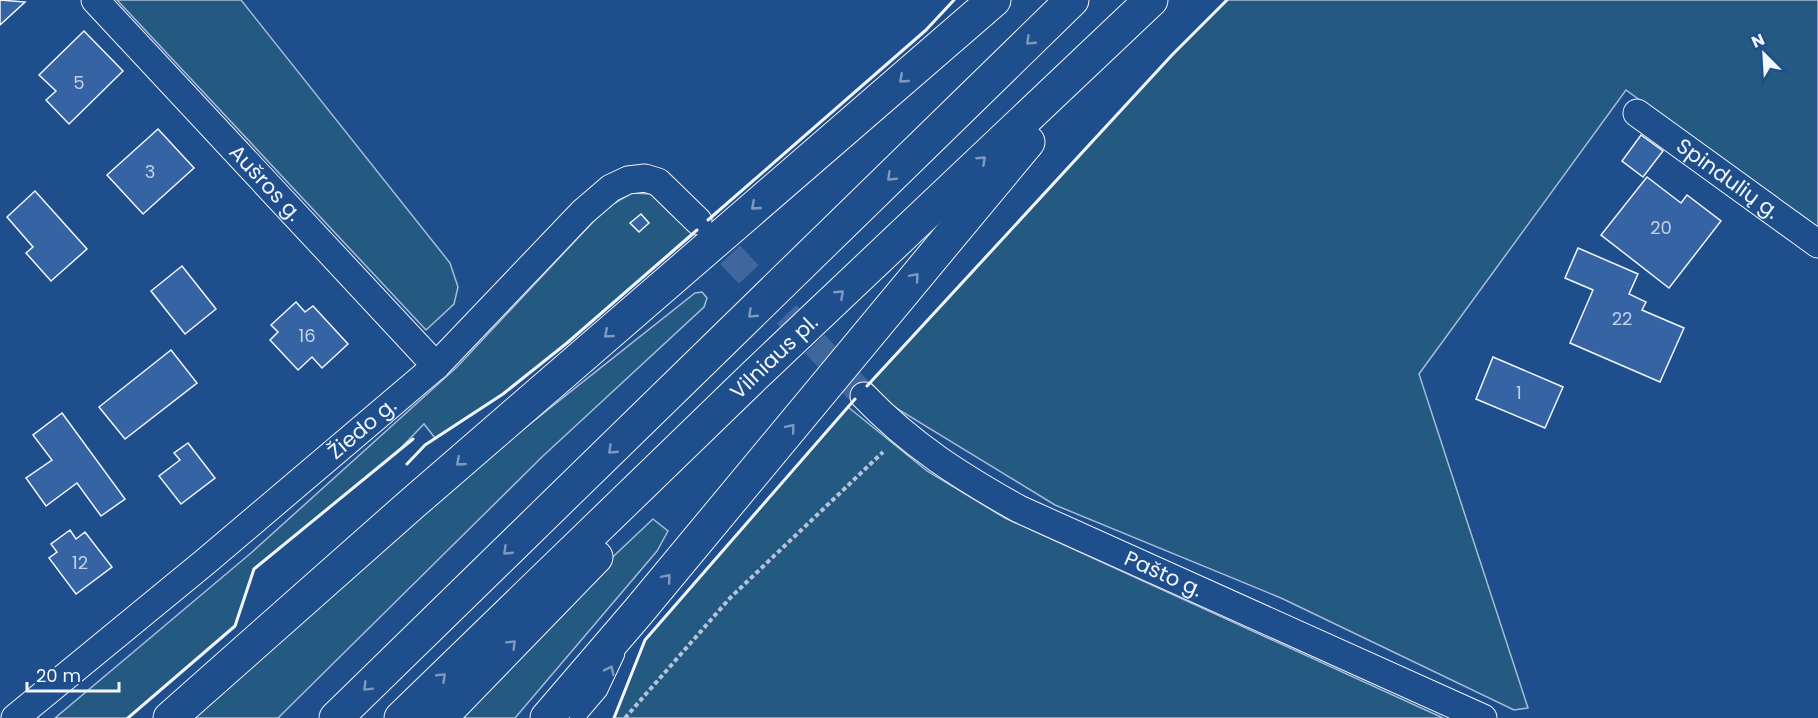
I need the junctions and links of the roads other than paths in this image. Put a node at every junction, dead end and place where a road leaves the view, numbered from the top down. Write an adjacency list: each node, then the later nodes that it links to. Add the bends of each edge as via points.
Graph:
1 (95, 0): 9 (street, Aušros g.)
2 (994, 0): 14 (highway, one-way to 14)
3 (1072, 0): 15 (highway, one-way to 15)
4 (1151, 0): 5 (highway, Vilniaus pl.)
5 (1121, 29): 10 (highway, Vilniaus pl., one-way to 5); 12 (highway, one-way to 5)
6 (1637, 113): 8 (street, Spindulių g.)
7 (698, 221): 9 (street, Žiedo g., via 658,182 645,178 628,180 611,188 583,212)
8 (1818, 244)
9 (436, 366): 13 (street, Žiedo g.)
10 (753, 377): 16 (highway, Vilniaus pl., one-way to 10); 17 (highway, one-way to 10, via 580,575)
11 (864, 396): 20 (street, Pašto g., via 903,434 972,483 1019,509)
12 (638, 612): 18 (highway); 19 (lane, one-way to 12, via 600,691)
13 (15, 718)
14 (170, 718)
15 (336, 718)
16 (400, 718)
17 (440, 718)
18 (547, 718)
19 (577, 718)
20 (1483, 718)

